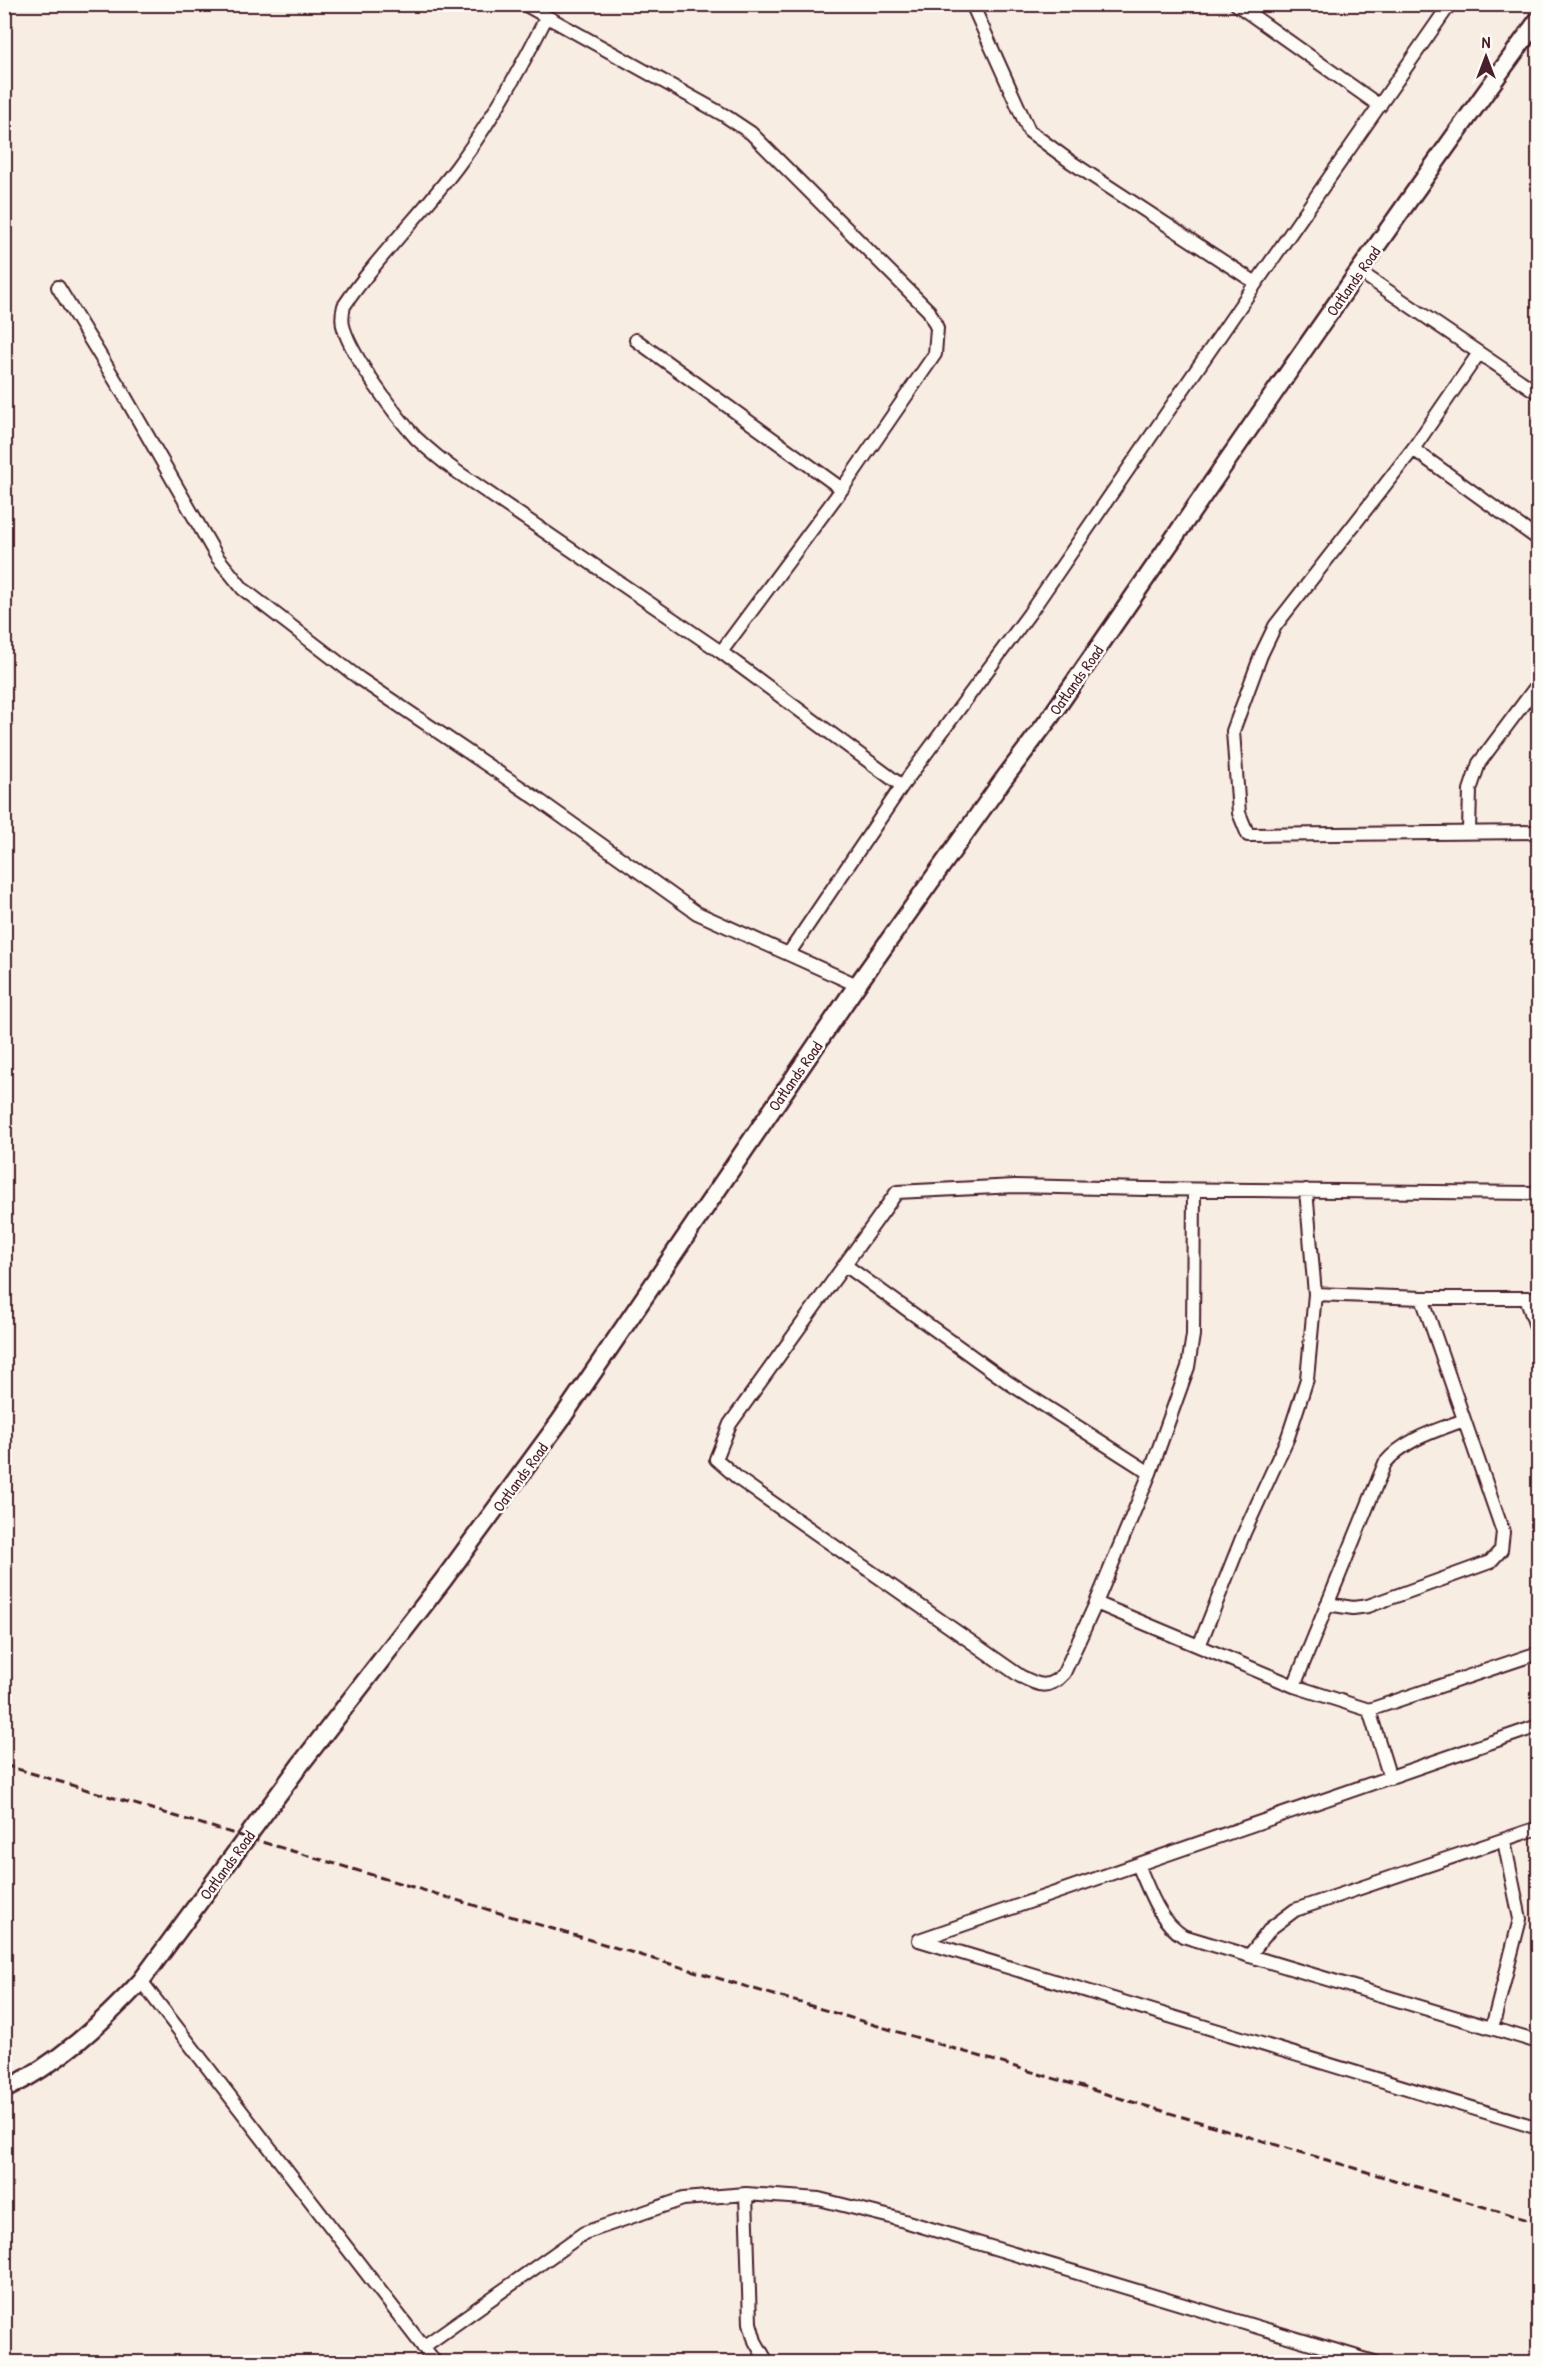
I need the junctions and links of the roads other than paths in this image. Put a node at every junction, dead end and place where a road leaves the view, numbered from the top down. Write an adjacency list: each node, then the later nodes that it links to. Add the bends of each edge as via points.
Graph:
1 (524, 4): 5 (street)
2 (972, 4): 9 (street, via 1029,131)
3 (1236, 4): 7 (street)
4 (1450, 4): 7 (street)
5 (546, 18): 15 (street, via 751,133 930,312 937,328 935,354); 17 (street, via 520,70 462,159 344,306 344,331 369,375 406,426 430,451)
6 (1539, 20): 8 (street, Oatlands Road, via 1418,185)
7 (1380, 105): 9 (street)
8 (1360, 272): 12 (street); 23 (street, Oatlands Road, via 1049,719)
9 (1256, 283): 19 (street, via 1029,614)
10 (58, 287): 22 (street, via 217,557 243,589 360,679 697,913)
11 (636, 340): 15 (street)
12 (1479, 353): 13 (street); 14 (street)
13 (1539, 393)
14 (1413, 449): 16 (street); 20 (street, via 1275,626 1261,655 1233,731 1239,813 1248,835)
15 (842, 489): 17 (street)
16 (1539, 539)
17 (721, 652): 19 (street)
18 (1539, 684): 20 (street, via 1479,763 1470,790)
19 (902, 786): 22 (street)
20 (1469, 831): 21 (street)
21 (1539, 832)
22 (789, 953): 23 (street)
23 (857, 985): 46 (street, Oatlands Road, via 560,1421)
24 (1194, 1190): 25 (street); 27 (street, via 1015,1186 897,1192); 33 (street, via 1191,1351 1181,1392)
25 (1306, 1190): 26 (street); 28 (street)
26 (1539, 1193)
27 (845, 1265): 33 (street, via 1009,1383); 34 (street, via 730,1424 716,1459 740,1480 1031,1682 1049,1685 1064,1673)
28 (1315, 1294): 29 (street); 36 (street, via 1307,1379 1283,1449)
29 (1422, 1298): 30 (street); 32 (street)
30 (1532, 1298): 31 (street)
31 (1539, 1332)
32 (1464, 1420): 35 (street, via 1406,1444 1385,1463); 35 (street, via 1500,1519 1504,1541 1501,1550 1490,1562 1382,1602 1353,1608)
33 (1150, 1473): 34 (street)
34 (1096, 1603): 36 (street)
35 (1327, 1604): 38 (street)
36 (1199, 1646): 38 (street)
37 (1539, 1653): 39 (street)
38 (1293, 1686): 39 (street)
39 (1370, 1710): 41 (street)
40 (1539, 1726): 41 (street)
41 (1390, 1778): 44 (street)
42 (1539, 1828): 43 (street)
43 (1504, 1841): 45 (street, via 1295,1910 1271,1928); 47 (street, via 1520,1919)
44 (1138, 1865): 45 (street, via 1160,1913 1172,1929); 50 (street, via 919,1940)
45 (1249, 1956): 47 (street)
46 (141, 1981): 49 (street, Oatlands Road, via 83,2038 46,2066); 52 (street)
47 (1492, 2028): 48 (street)
48 (1539, 2042)
49 (4, 2090)
50 (1539, 2128)
51 (746, 2194): 52 (street, via 682,2199 584,2233); 54 (street, via 750,2323); 55 (street, via 819,2199 891,2217)
52 (423, 2347): 53 (street)
53 (435, 2362)
54 (767, 2362)
55 (1374, 2362)

